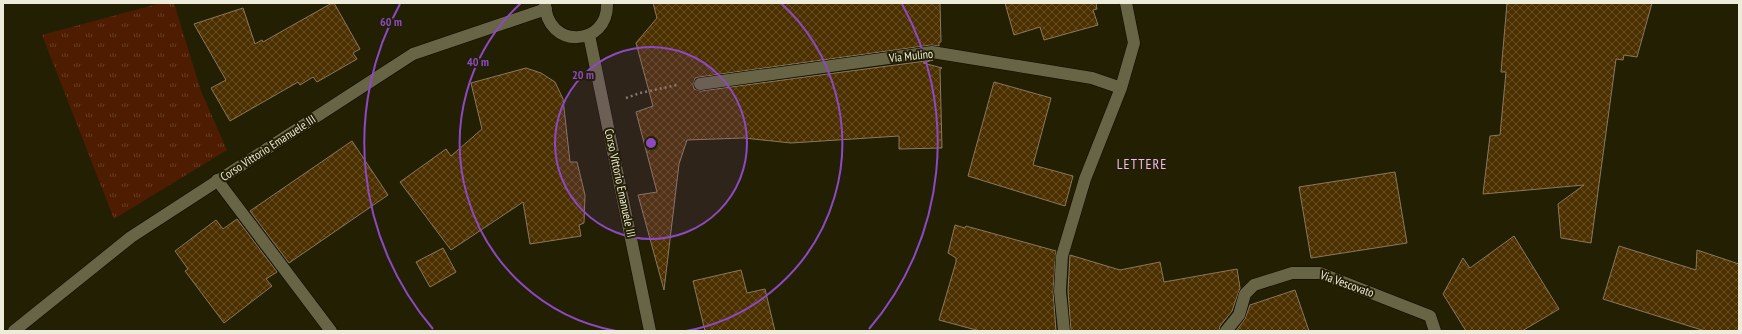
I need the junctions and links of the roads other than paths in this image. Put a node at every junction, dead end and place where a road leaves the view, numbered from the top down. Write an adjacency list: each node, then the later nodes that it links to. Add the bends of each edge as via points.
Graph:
1 (607, 3): 4 (street, via 602,24)
2 (1126, 3): 6 (street, via 1134,43)
3 (546, 6): 4 (street, via 547,18 555,30 574,38); 7 (street, Corso Vittorio Emanuele III, via 413,54)
4 (589, 35): 10 (street, Corso Vittorio Emanuele III)
5 (700, 84): 6 (street, Via Mulino, via 932,52 1092,78)
6 (1121, 88): 11 (street, via 1085,179 1062,256 1060,291)
7 (217, 180): 8 (street, Corso Vittorio Emanuele III, via 131,237); 9 (street)
8 (14, 331)
9 (331, 331)
10 (650, 331)
11 (1064, 331)
12 (1226, 331): 13 (street, Via Vescovato, via 1232,327 1239,315 1245,294 1254,285 1292,273 1320,273 1430,316)
13 (1435, 331)

